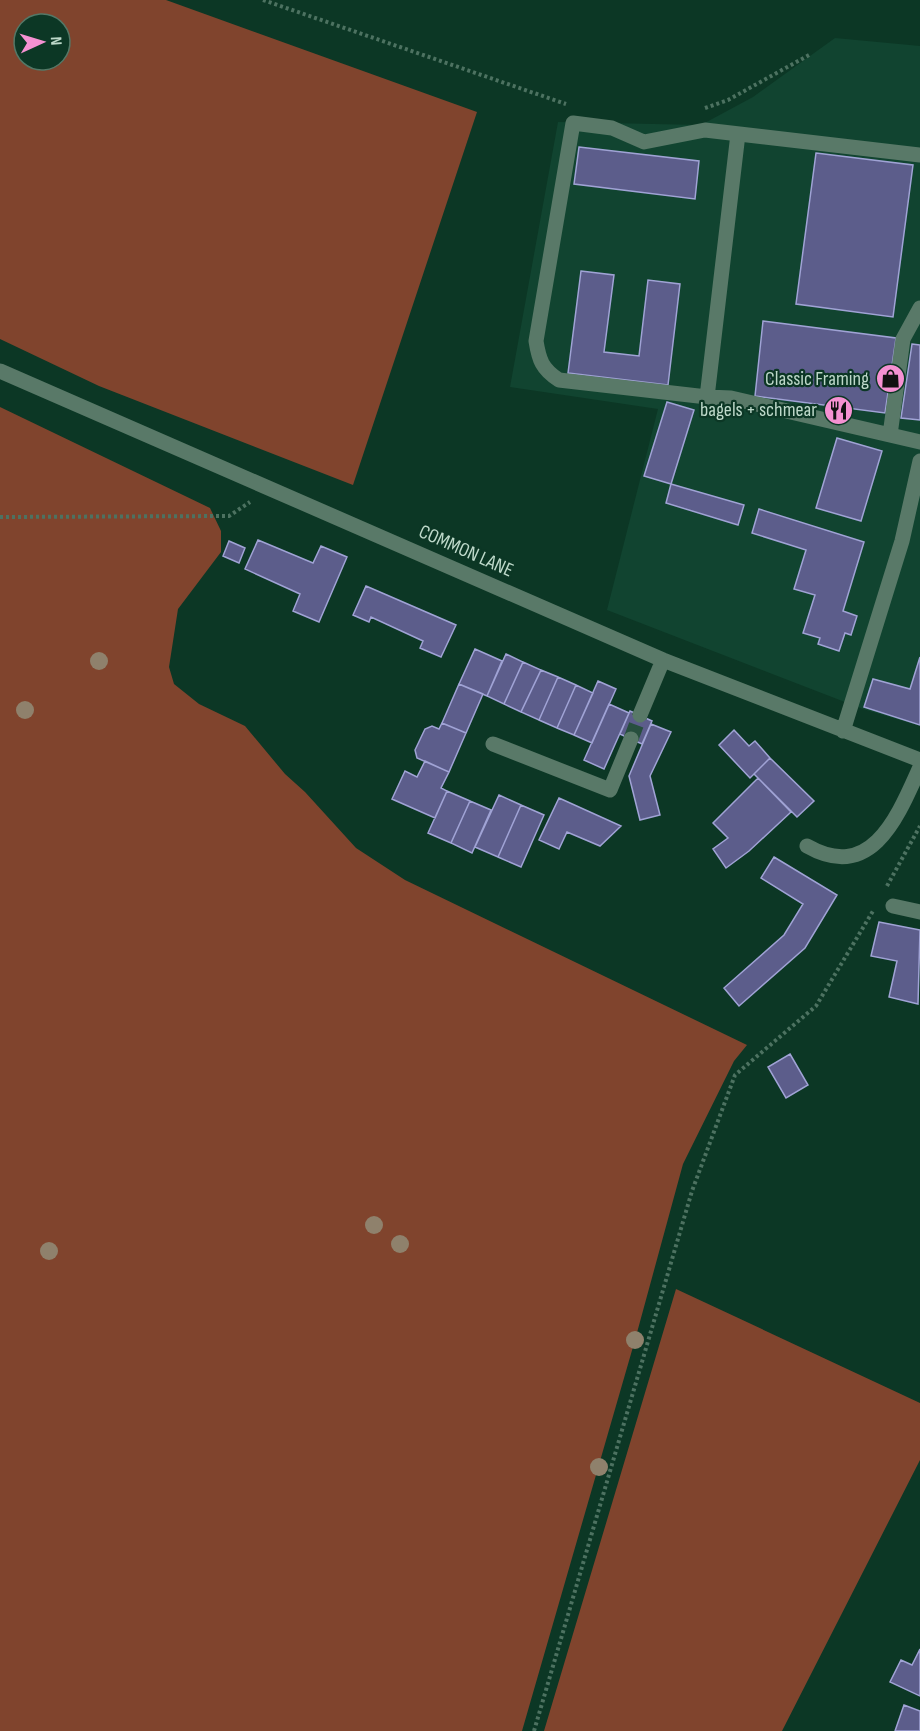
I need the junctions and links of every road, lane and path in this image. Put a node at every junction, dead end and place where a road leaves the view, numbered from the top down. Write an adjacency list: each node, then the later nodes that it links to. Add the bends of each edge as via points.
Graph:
1 (263, 0): 4 (path, via 567,104)
2 (809, 55): 3 (path, via 728,100)
3 (700, 109)
4 (573, 123): 5 (street, via 612,128 644,141 705,130); 9 (street, via 536,341 540,361 559,380)
5 (738, 134): 6 (street); 9 (street)
6 (920, 155)
7 (920, 308): 10 (street, via 903,339)
8 (0, 371): 13 (street, COMMON LANE)
9 (707, 397): 10 (street, via 731,398)
10 (890, 435): 11 (street)
11 (920, 442)
12 (920, 461): 15 (street)
13 (271, 489): 14 (path, via 229,516); 16 (street, COMMON LANE)
14 (0, 518)
15 (914, 518): 18 (street)
16 (663, 660): 17 (street); 18 (street, COMMON LANE)
17 (640, 715)
18 (843, 731): 21 (street, COMMON LANE)
19 (631, 739): 20 (street, via 610,790)
20 (493, 744)
21 (920, 760)
22 (920, 767): 24 (street, via 896,820 872,847 842,858 825,857)
23 (920, 826): 25 (path)
24 (807, 846)
25 (886, 888)
26 (893, 906): 28 (street)
27 (874, 908): 29 (path, via 816,1006 735,1075 692,1191)
28 (920, 912)
29 (534, 1731)

